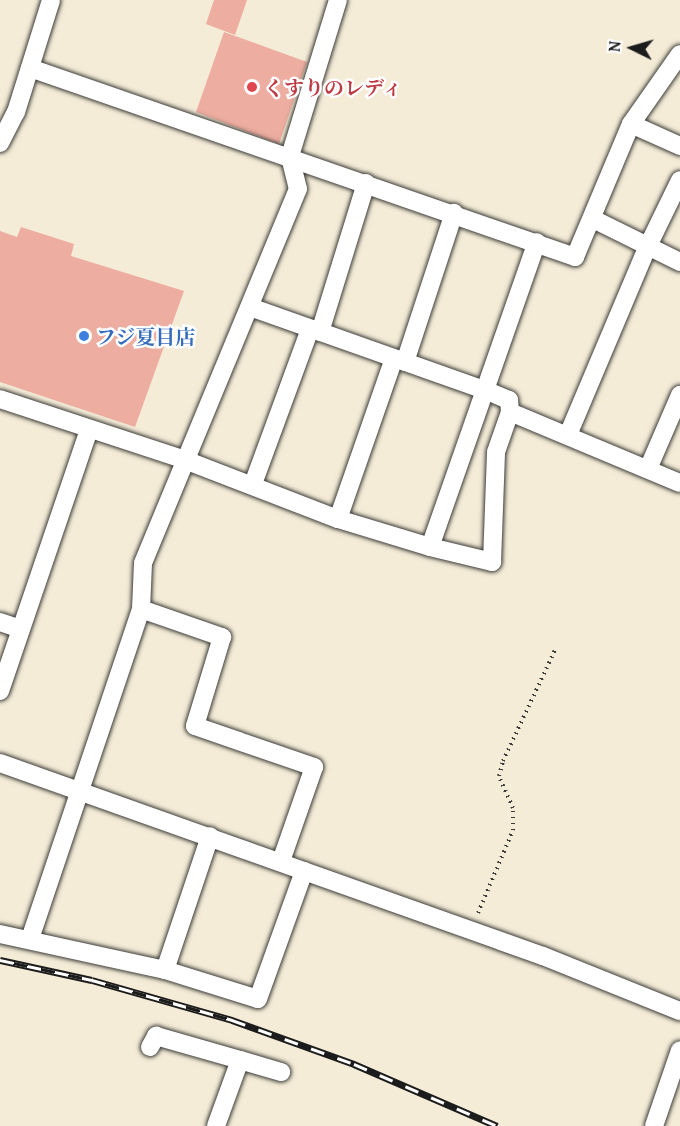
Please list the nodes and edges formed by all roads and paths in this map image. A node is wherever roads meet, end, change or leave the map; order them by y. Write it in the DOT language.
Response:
graph roads {
  1 [pos="51,0"];
  2 [pos="338,0"];
  3 [pos="680,54"];
  4 [pos="30,68"];
  5 [pos="631,124"];
  6 [pos="0,143"];
  7 [pos="680,146"];
  8 [pos="290,156"];
  9 [pos="680,180"];
  10 [pos="366,183"];
  11 [pos="454,213"];
  12 [pos="593,219"];
  13 [pos="537,242"];
  14 [pos="648,246"];
  15 [pos="680,262"];
  16 [pos="250,307"];
  17 [pos="315,330"];
  18 [pos="399,360"];
  19 [pos="485,390"];
  20 [pos="680,395"];
  21 [pos="0,399"];
  22 [pos="510,412"];
  23 [pos="88,429"];
  24 [pos="568,435"];
  25 [pos="185,460"];
  26 [pos="648,469"];
  27 [pos="680,483"];
  28 [pos="253,484"];
  29 [pos="338,519"];
  30 [pos="430,548"];
  31 [pos="141,609"];
  32 [pos="0,622"];
  33 [pos="20,629"];
  34 [pos="556,648"];
  35 [pos="0,691"];
  36 [pos="0,763"];
  37 [pos="81,791"];
  38 [pos="210,836"];
  39 [pos="280,861"];
  40 [pos="304,871"];
  41 [pos="470,930"];
  42 [pos="0,934"];
  43 [pos="30,939"];
  44 [pos="165,970"];
  45 [pos="680,1011"];
  46 [pos="150,1047"];
  47 [pos="680,1050"];
  48 [pos="240,1060"];
  49 [pos="281,1072"];
  50 [pos="216,1126"];
  51 [pos="654,1126"];
  1 -- 4 [label="street"];
  2 -- 8 [label="street"];
  3 -- 5 [label="street"];
  4 -- 6 [label="street"];
  4 -- 8 [label="street"];
  5 -- 7 [label="street"];
  5 -- 12 [label="street"];
  8 -- 10 [label="street"];
  8 -- 16 [label="street"];
  9 -- 14 [label="street"];
  10 -- 11 [label="street"];
  10 -- 17 [label="street"];
  11 -- 13 [label="street"];
  11 -- 18 [label="street"];
  12 -- 13 [label="street"];
  12 -- 14 [label="street"];
  13 -- 19 [label="street"];
  14 -- 15 [label="street"];
  14 -- 24 [label="street"];
  16 -- 17 [label="street"];
  16 -- 25 [label="street"];
  17 -- 18 [label="street"];
  17 -- 28 [label="street"];
  18 -- 19 [label="street"];
  18 -- 29 [label="street"];
  19 -- 22 [label="street"];
  19 -- 30 [label="street"];
  20 -- 26 [label="street"];
  21 -- 23 [label="street"];
  22 -- 24 [label="street"];
  22 -- 30 [label="street"];
  23 -- 25 [label="street"];
  23 -- 33 [label="street"];
  24 -- 26 [label="street"];
  25 -- 28 [label="street"];
  25 -- 31 [label="street"];
  26 -- 27 [label="street"];
  28 -- 29 [label="street"];
  29 -- 30 [label="street"];
  31 -- 37 [label="street"];
  31 -- 39 [label="street"];
  32 -- 33 [label="street"];
  33 -- 35 [label="street"];
  34 -- 41 [label="path"];
  36 -- 37 [label="street"];
  37 -- 38 [label="street"];
  37 -- 43 [label="street"];
  38 -- 39 [label="street"];
  38 -- 44 [label="street"];
  39 -- 40 [label="street"];
  40 -- 41 [label="street"];
  40 -- 44 [label="street"];
  41 -- 45 [label="street"];
  42 -- 43 [label="street"];
  43 -- 44 [label="street"];
  46 -- 48 [label="street"];
  47 -- 51 [label="street"];
  48 -- 49 [label="street"];
  48 -- 50 [label="street"];
}
